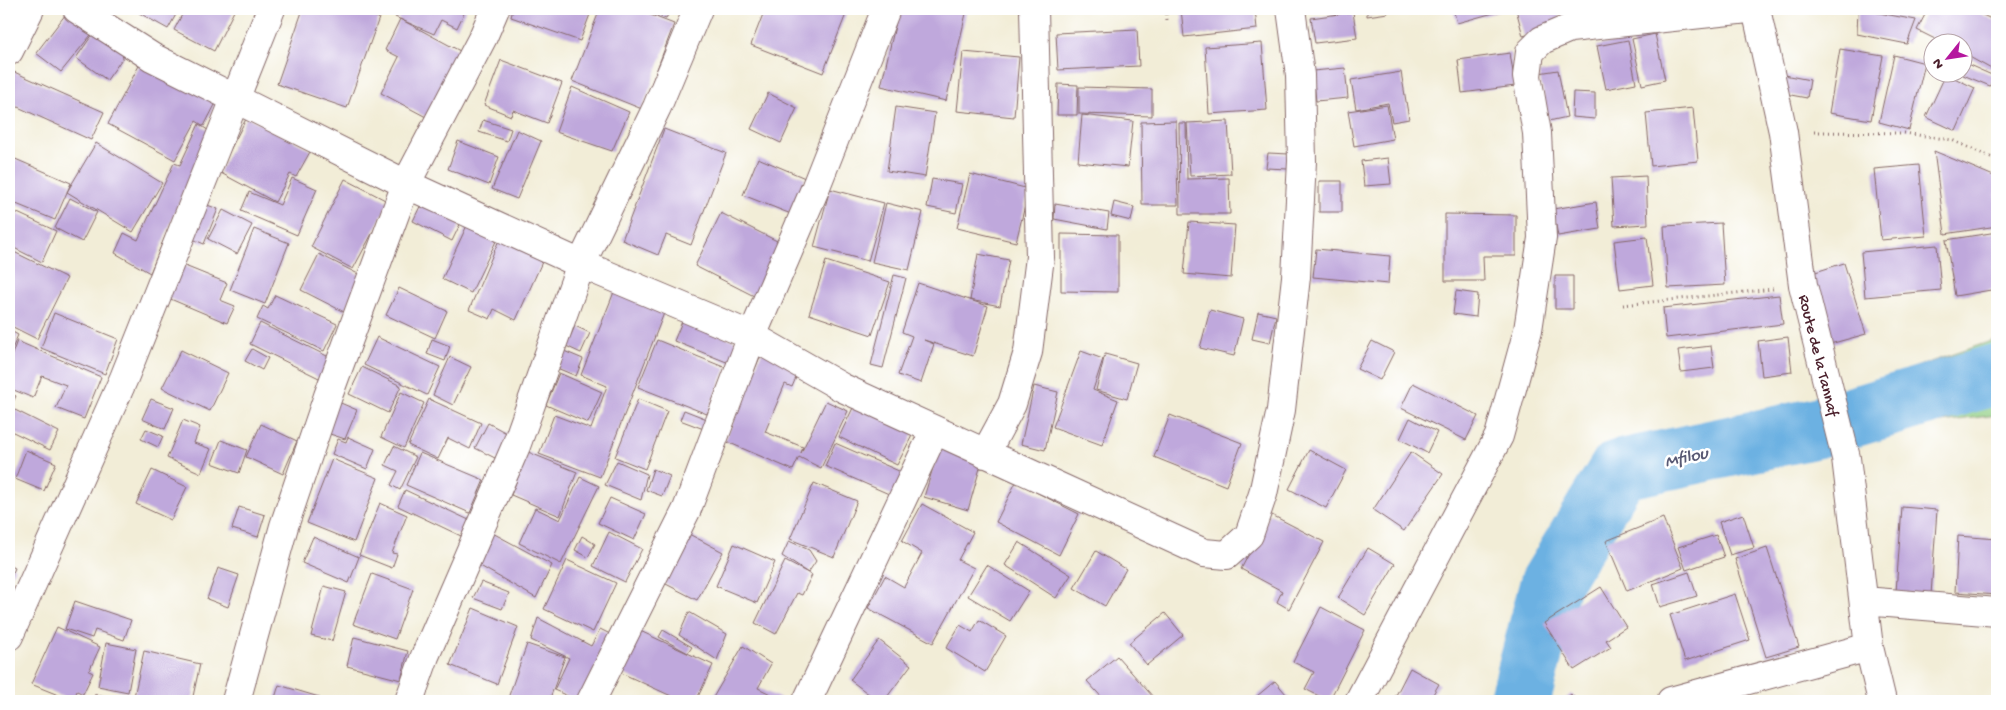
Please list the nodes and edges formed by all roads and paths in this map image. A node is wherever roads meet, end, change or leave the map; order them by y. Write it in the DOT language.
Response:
graph roads {
  1 [pos="30,9"];
  2 [pos="77,9"];
  3 [pos="271,9"];
  4 [pos="495,9"];
  5 [pos="698,9"];
  6 [pos="886,9"];
  7 [pos="1034,9"];
  8 [pos="1166,9"];
  9 [pos="1292,9"];
  10 [pos="1748,9"];
  11 [pos="1756,9"];
  12 [pos="1167,20"];
  13 [pos="9,51"];
  14 [pos="237,99"];
  15 [pos="1783,132"];
  16 [pos="1997,160"];
  17 [pos="406,184"];
  18 [pos="581,264"];
  19 [pos="1803,285"];
  20 [pos="1623,305"];
  21 [pos="752,336"];
  22 [pos="935,430"];
  23 [pos="985,454"];
  24 [pos="1864,601"];
  25 [pos="1997,612"];
  26 [pos="9,636"];
  27 [pos="1869,647"];
  28 [pos="236,701"];
  29 [pos="409,701"];
  30 [pos="591,701"];
  31 [pos="807,701"];
  32 [pos="1359,701"];
  33 [pos="1671,701"];
  34 [pos="1882,701"];
  1 -- 13 [label="street"];
  2 -- 14 [label="street"];
  3 -- 14 [label="street"];
  4 -- 17 [label="street"];
  5 -- 18 [label="street"];
  6 -- 21 [label="street"];
  7 -- 23 [label="street"];
  8 -- 12 [label="path"];
  9 -- 23 [label="street"];
  10 -- 32 [label="street"];
  11 -- 15 [label="street, Route de la Tannaf"];
  14 -- 17 [label="street"];
  14 -- 26 [label="street"];
  15 -- 16 [label="path"];
  15 -- 19 [label="street, Route de la Tannaf"];
  17 -- 18 [label="street"];
  17 -- 28 [label="street"];
  18 -- 21 [label="street"];
  18 -- 29 [label="street"];
  19 -- 20 [label="path"];
  19 -- 24 [label="street, Route de la Tannaf"];
  21 -- 22 [label="street"];
  21 -- 30 [label="street"];
  22 -- 23 [label="street"];
  22 -- 31 [label="street"];
  24 -- 25 [label="street"];
  24 -- 27 [label="street, Route de la Tannaf"];
  27 -- 33 [label="street"];
  27 -- 34 [label="street, Route de la Tannaf"];
}
